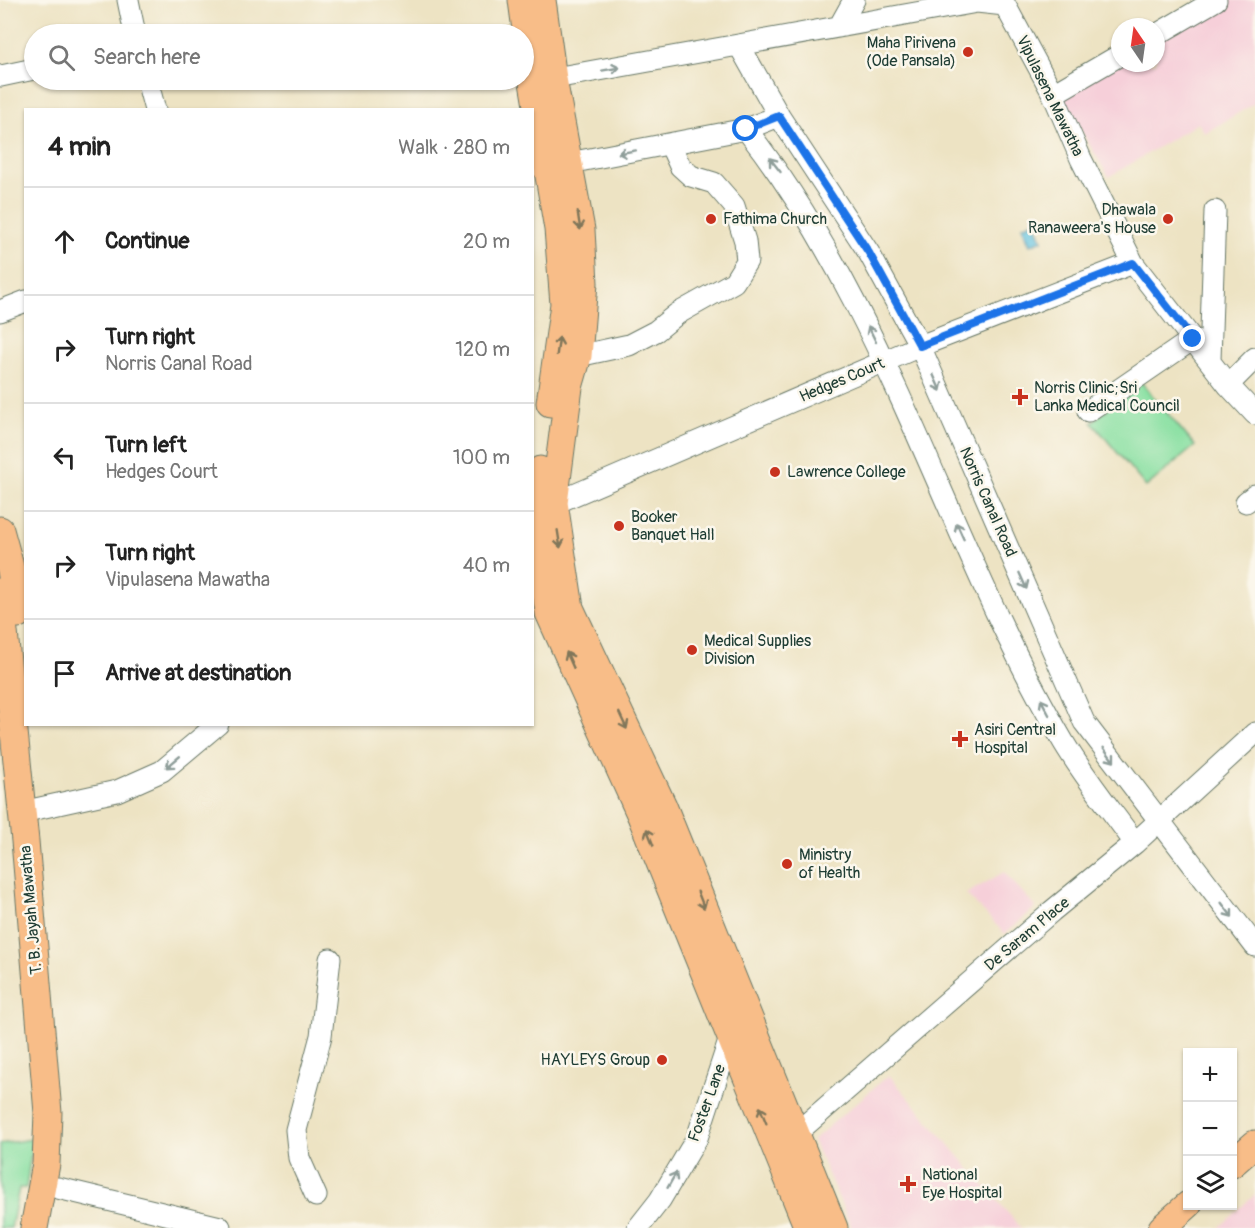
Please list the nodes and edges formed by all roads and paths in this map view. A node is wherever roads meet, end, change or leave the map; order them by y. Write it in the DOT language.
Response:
graph roads {
  1 [pos="128,0"];
  2 [pos="522,0"];
  3 [pos="542,0"];
  4 [pos="854,0"];
  5 [pos="1216,0"];
  6 [pos="133,24"];
  7 [pos="528,24"];
  8 [pos="839,27"];
  9 [pos="1165,30"];
  10 [pos="739,45"];
  11 [pos="534,46"];
  12 [pos="1111,60"];
  13 [pos="24,71"];
  14 [pos="0,76"];
  15 [pos="543,81"];
  16 [pos="153,90"];
  17 [pos="1053,94"];
  18 [pos="155,108"];
  19 [pos="523,108"];
  20 [pos="779,116"];
  21 [pos="746,129"];
  22 [pos="670,144"];
  23 [pos="548,156"];
  24 [pos="534,200"];
  25 [pos="1215,211"];
  26 [pos="558,229"];
  27 [pos="1133,263"];
  28 [pos="24,302"];
  29 [pos="0,311"];
  30 [pos="1193,339"];
  31 [pos="920,346"];
  32 [pos="578,356"];
  33 [pos="1255,358"];
  34 [pos="1210,360"];
  35 [pos="885,362"];
  36 [pos="1228,385"];
  37 [pos="1088,411"];
  38 [pos="1255,414"];
  39 [pos="540,510"];
  40 [pos="0,530"];
  41 [pos="14,601"];
  42 [pos="24,678"];
  43 [pos="28,726"];
  44 [pos="216,726"];
  45 [pos="1255,733"];
  46 [pos="30,810"];
  47 [pos="1159,820"];
  48 [pos="1135,843"];
  49 [pos="1255,946"];
  50 [pos="330,959"];
  51 [pos="731,1035"];
  52 [pos="787,1141"];
  53 [pos="1255,1144"];
  54 [pos="1237,1160"];
  55 [pos="58,1188"];
  56 [pos="316,1196"];
  57 [pos="1183,1209"];
  58 [pos="220,1227"];
  59 [pos="34,1228"];
  60 [pos="50,1228"];
  61 [pos="638,1228"];
  62 [pos="808,1228"];
  63 [pos="834,1228"];
  64 [pos="1162,1228"];
  1 -- 6 [label="street"];
  2 -- 7 [label="main road"];
  3 -- 15 [label="main road"];
  4 -- 8 [label="street"];
  5 -- 9 [label="street"];
  8 -- 10 [label="street, Vipulasena Mawatha"];
  8 -- 17 [label="street, Vipulasena Mawatha"];
  15 -- 10 [label="street, Vipulasena Mawatha, one-way"];
  10 -- 20 [label="street, Norris Canal Road"];
  11 -- 15 [label="main road"];
  12 -- 17 [label="street"];
  13 -- 14 [label="street"];
  15 -- 19 [label="main road"];
  15 -- 23 [label="main road"];
  16 -- 18 [label="street"];
  17 -- 27 [label="street, Vipulasena Mawatha"];
  20 -- 21 [label="street"];
  20 -- 31 [label="street, Norris Canal Road"];
  21 -- 22 [label="street"];
  35 -- 21 [label="street, one-way"];
  22 -- 23 [label="street, one-way"];
  22 -- 32 [label="street"];
  23 -- 26 [label="main road"];
  23 -- 32 [label="main road, one-way"];
  24 -- 26 [label="main road"];
  25 -- 34 [label="street"];
  39 -- 26 [label="main road, one-way"];
  27 -- 30 [label="street, Vipulasena Mawatha"];
  27 -- 31 [label="street, Hedges Court"];
  28 -- 29 [label="street"];
  30 -- 34 [label="street, Vipulasena Mawatha"];
  30 -- 37 [label="street"];
  31 -- 35 [label="street, Hedges Court"];
  31 -- 47 [label="street, Norris Canal Road, one-way"];
  32 -- 39 [label="main road"];
  33 -- 36 [label="street"];
  34 -- 36 [label="street, Vipulasena Mawatha"];
  35 -- 39 [label="street, Hedges Court"];
  48 -- 35 [label="street, one-way"];
  36 -- 38 [label="street, Vipulasena Mawatha"];
  51 -- 39 [label="main road, one-way"];
  39 -- 52 [label="main road, one-way"];
  40 -- 41 [label="main road, T. B. Jayah Mawatha"];
  41 -- 42 [label="main road, T. B. Jayah Mawatha"];
  41 -- 46 [label="main road, T. B. Jayah Mawatha"];
  43 -- 46 [label="main road, T. B. Jayah Mawatha"];
  44 -- 46 [label="street, one-way"];
  45 -- 47 [label="street, De Saram Place"];
  46 -- 55 [label="main road, T. B. Jayah Mawatha"];
  46 -- 59 [label="main road, T. B. Jayah Mawatha"];
  47 -- 48 [label="street, De Saram Place"];
  47 -- 49 [label="street, Norris Canal Road, one-way"];
  48 -- 52 [label="street, De Saram Place"];
  50 -- 56 [label="street"];
  52 -- 51 [label="main road, one-way"];
  61 -- 51 [label="street, Foster Lane, one-way"];
  52 -- 62 [label="main road"];
  52 -- 63 [label="main road"];
  53 -- 54 [label="main road"];
  55 -- 58 [label="street"];
  55 -- 60 [label="main road, T. B. Jayah Mawatha"];
  57 -- 64 [label="main road"];
}
